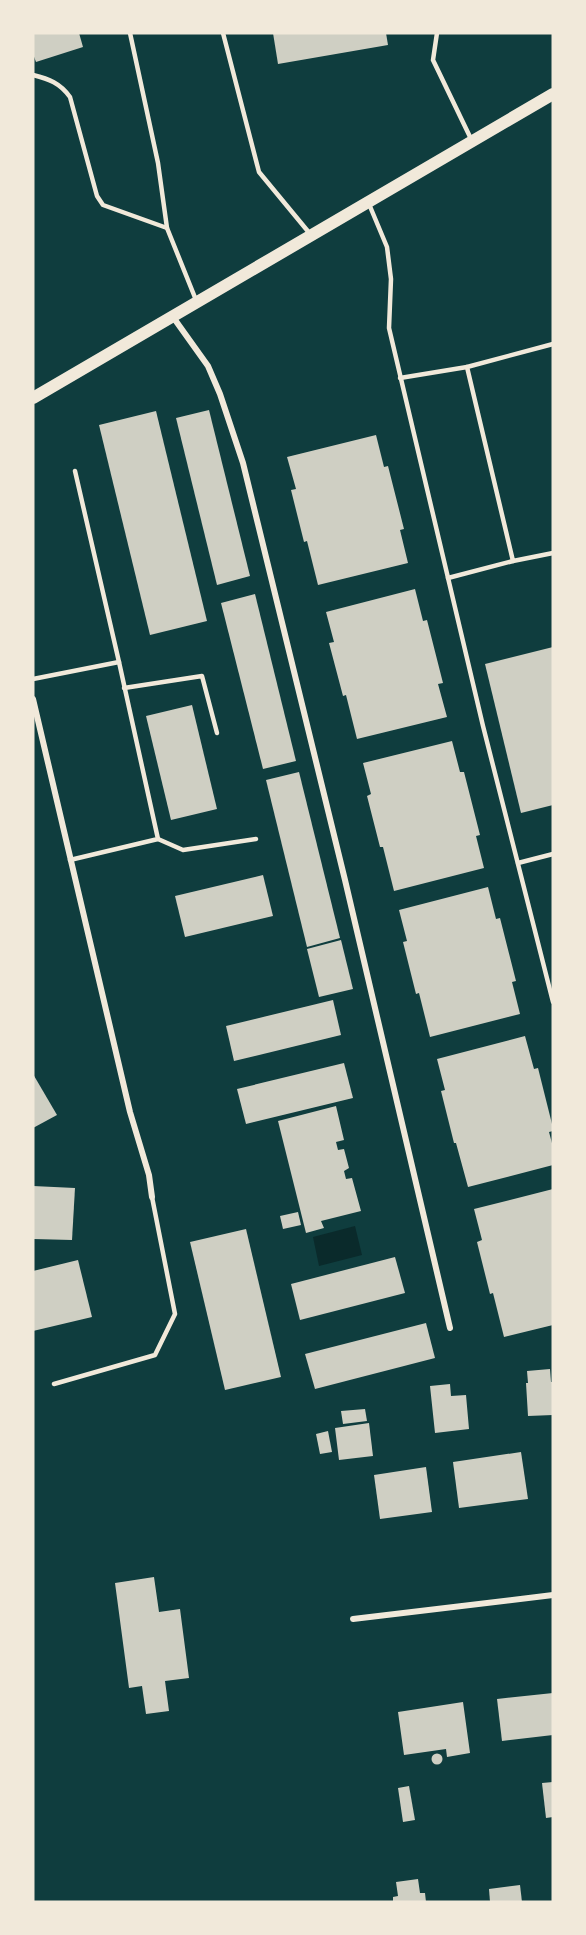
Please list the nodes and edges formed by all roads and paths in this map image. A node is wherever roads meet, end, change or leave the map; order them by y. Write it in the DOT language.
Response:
graph roads {
  1 [pos="130,33"];
  2 [pos="223,33"];
  3 [pos="437,33"];
  4 [pos="33,75"];
  5 [pos="553,94"];
  6 [pos="472,141"];
  7 [pos="368,202"];
  8 [pos="167,228"];
  9 [pos="311,235"];
  10 [pos="197,302"];
  11 [pos="172,316"];
  12 [pos="553,344"];
  13 [pos="467,367"];
  14 [pos="400,378"];
  15 [pos="33,398"];
  16 [pos="75,471"];
  17 [pos="553,553"];
  18 [pos="513,561"];
  19 [pos="448,578"];
  20 [pos="119,662"];
  21 [pos="33,679"];
  22 [pos="124,688"];
  23 [pos="33,699"];
  24 [pos="217,733"];
  25 [pos="256,838"];
  26 [pos="158,839"];
  27 [pos="553,854"];
  28 [pos="70,860"];
  29 [pos="518,863"];
  30 [pos="553,1002"];
  31 [pos="152,1197"];
  32 [pos="450,1328"];
  33 [pos="54,1384"];
  34 [pos="553,1595"];
  35 [pos="353,1619"];
  1 -- 8 [label="lane"];
  2 -- 9 [label="lane"];
  3 -- 6 [label="lane"];
  4 -- 8 [label="lane"];
  5 -- 6 [label="main road"];
  6 -- 7 [label="main road"];
  7 -- 9 [label="main road"];
  7 -- 14 [label="lane"];
  8 -- 10 [label="lane"];
  9 -- 10 [label="main road"];
  10 -- 11 [label="main road"];
  11 -- 15 [label="main road"];
  11 -- 32 [label="street"];
  12 -- 13 [label="lane"];
  13 -- 14 [label="lane"];
  13 -- 18 [label="lane"];
  14 -- 19 [label="lane"];
  16 -- 20 [label="lane"];
  17 -- 18 [label="lane"];
  18 -- 19 [label="lane"];
  19 -- 29 [label="lane"];
  20 -- 21 [label="lane"];
  20 -- 22 [label="lane"];
  22 -- 24 [label="lane"];
  22 -- 26 [label="lane"];
  23 -- 28 [label="street"];
  25 -- 26 [label="lane"];
  26 -- 28 [label="lane"];
  27 -- 29 [label="lane"];
  28 -- 31 [label="street"];
  29 -- 30 [label="lane"];
  31 -- 33 [label="lane"];
  34 -- 35 [label="street"];
}
